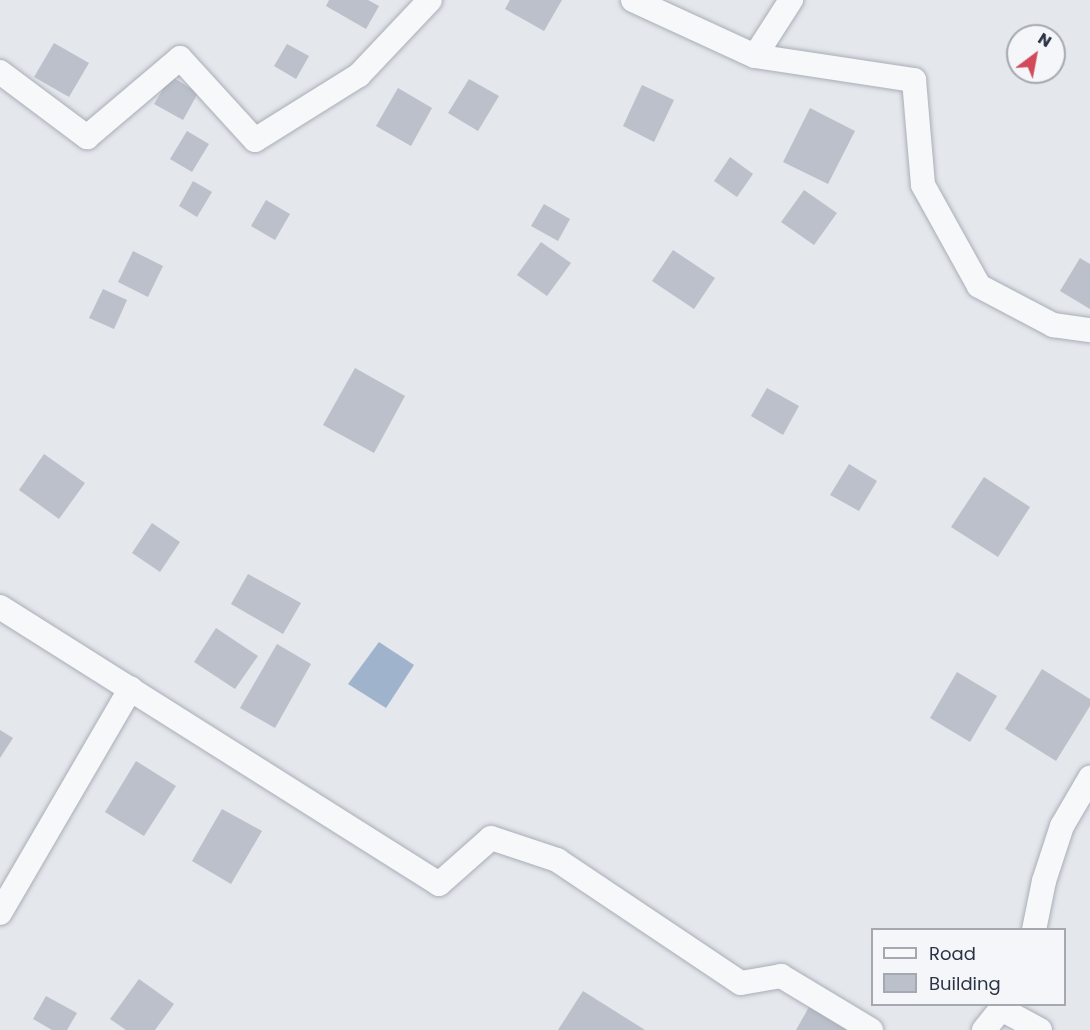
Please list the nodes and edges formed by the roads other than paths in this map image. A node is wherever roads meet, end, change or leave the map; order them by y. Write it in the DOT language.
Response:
graph roads {
  1 [pos="430,0"];
  2 [pos="633,0"];
  3 [pos="791,0"];
  4 [pos="755,56"];
  5 [pos="0,72"];
  6 [pos="1090,330"];
  7 [pos="0,607"];
  8 [pos="131,688"];
  9 [pos="1090,778"];
  10 [pos="0,913"];
  11 [pos="1034,928"];
  12 [pos="1004,1007"];
  13 [pos="871,1030"];
  14 [pos="984,1030"];
  15 [pos="1040,1030"];
  1 -- 5 [label="street"];
  2 -- 4 [label="street"];
  3 -- 4 [label="street"];
  4 -- 6 [label="street"];
  7 -- 8 [label="street"];
  8 -- 10 [label="street"];
  8 -- 13 [label="street"];
  9 -- 11 [label="street"];
  12 -- 14 [label="street"];
  12 -- 15 [label="street"];
}
